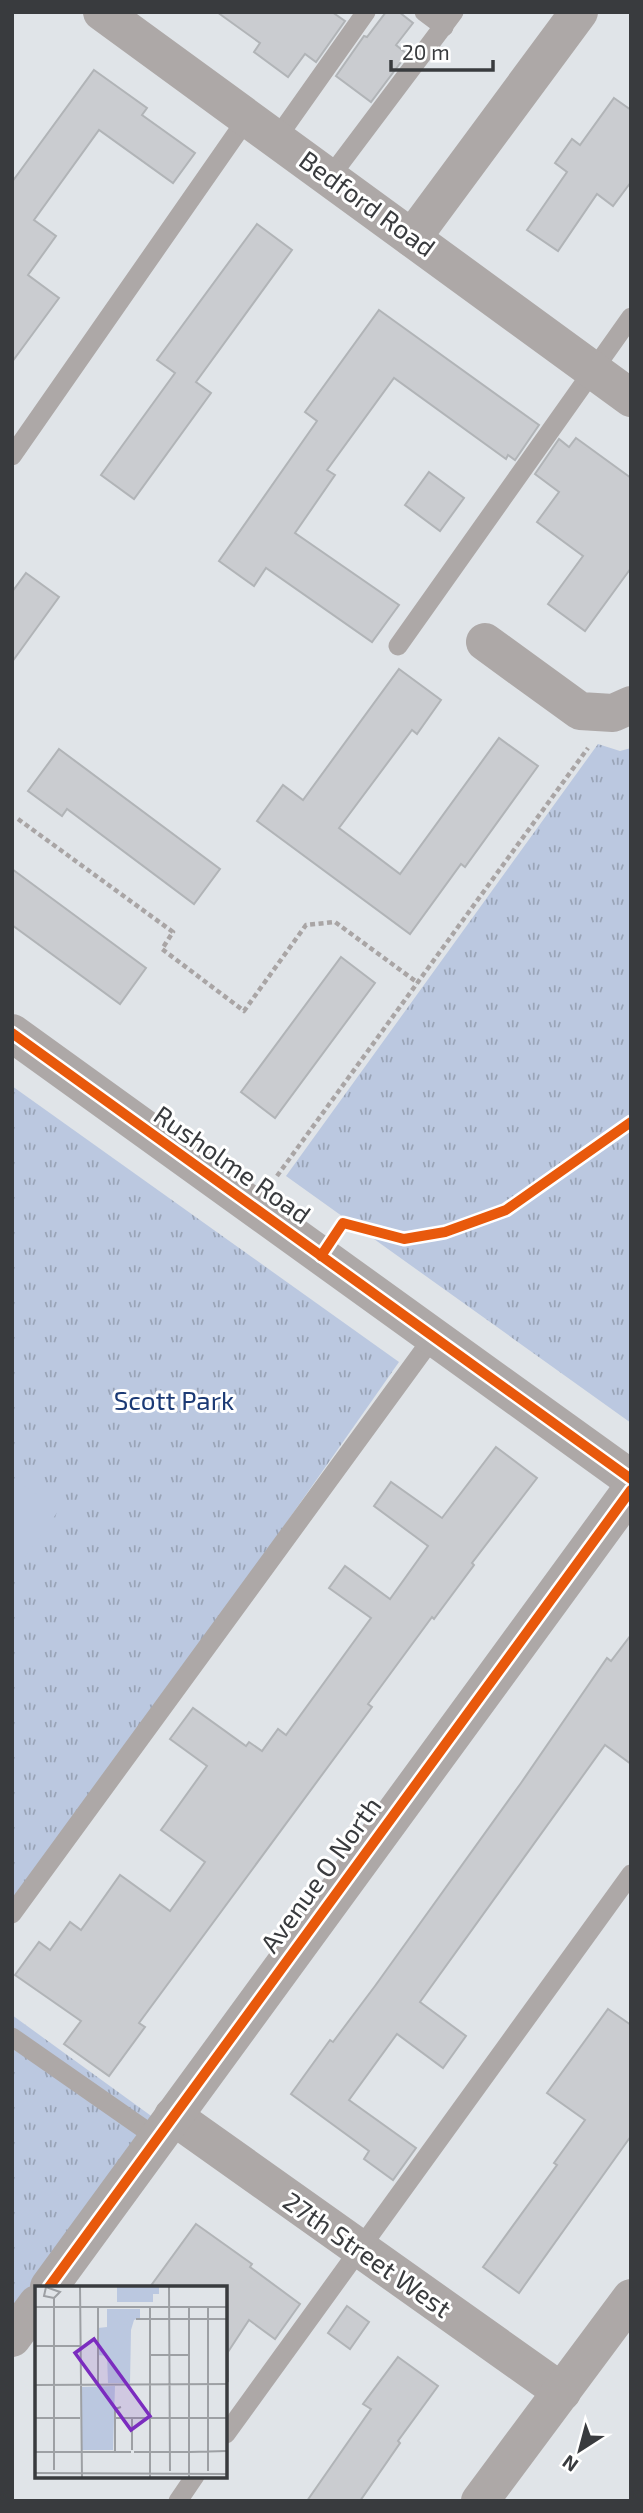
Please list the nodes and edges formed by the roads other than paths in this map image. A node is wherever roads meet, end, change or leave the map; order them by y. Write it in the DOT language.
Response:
graph roads {
  1 [pos="102,12"];
  2 [pos="366,12"];
  3 [pos="424,12"];
  4 [pos="579,12"];
  5 [pos="449,19"];
  6 [pos="263,127"];
  7 [pos="330,177"];
  8 [pos="412,238"];
  9 [pos="631,317"];
  10 [pos="592,369"];
  11 [pos="631,398"];
  12 [pos="12,456"];
  13 [pos="485,642"];
  14 [pos="398,646"];
  15 [pos="622,709"];
  16 [pos="12,1033"];
  17 [pos="434,1336"];
  18 [pos="631,1479"];
  19 [pos="631,1490"];
  20 [pos="631,1874"];
  21 [pos="12,1914"];
  22 [pos="12,2037"];
  23 [pos="165,2127"];
  24 [pos="358,2249"];
  25 [pos="50,2286"];
  26 [pos="631,2298"];
  27 [pos="35,2307"];
  28 [pos="12,2338"];
  29 [pos="562,2392"];
  30 [pos="228,2431"];
  31 [pos="194,2478"];
  32 [pos="178,2501"];
  33 [pos="480,2501"];
  1 -- 6 [label="street, Bedford Road"];
  2 -- 6 [label="lane"];
  3 -- 5 [label="lane"];
  4 -- 8 [label="street"];
  5 -- 7 [label="lane"];
  6 -- 7 [label="street, Bedford Road"];
  6 -- 12 [label="lane"];
  7 -- 8 [label="street, Bedford Road"];
  8 -- 10 [label="street, Bedford Road"];
  9 -- 10 [label="lane"];
  10 -- 11 [label="street, Bedford Road"];
  10 -- 14 [label="lane"];
  13 -- 15 [label="street"];
  16 -- 17 [label="street, Rusholme Road"];
  17 -- 18 [label="street, Rusholme Road"];
  17 -- 21 [label="lane"];
  19 -- 23 [label="street, Avenue O North"];
  20 -- 24 [label="lane"];
  22 -- 23 [label="lane"];
  23 -- 24 [label="street, 27th Street West"];
  23 -- 25 [label="street, Avenue O North"];
  24 -- 29 [label="street, 27th Street West"];
  24 -- 30 [label="lane"];
  26 -- 29 [label="street"];
  27 -- 28 [label="street"];
  29 -- 33 [label="street"];
  31 -- 32 [label="lane"];
}
